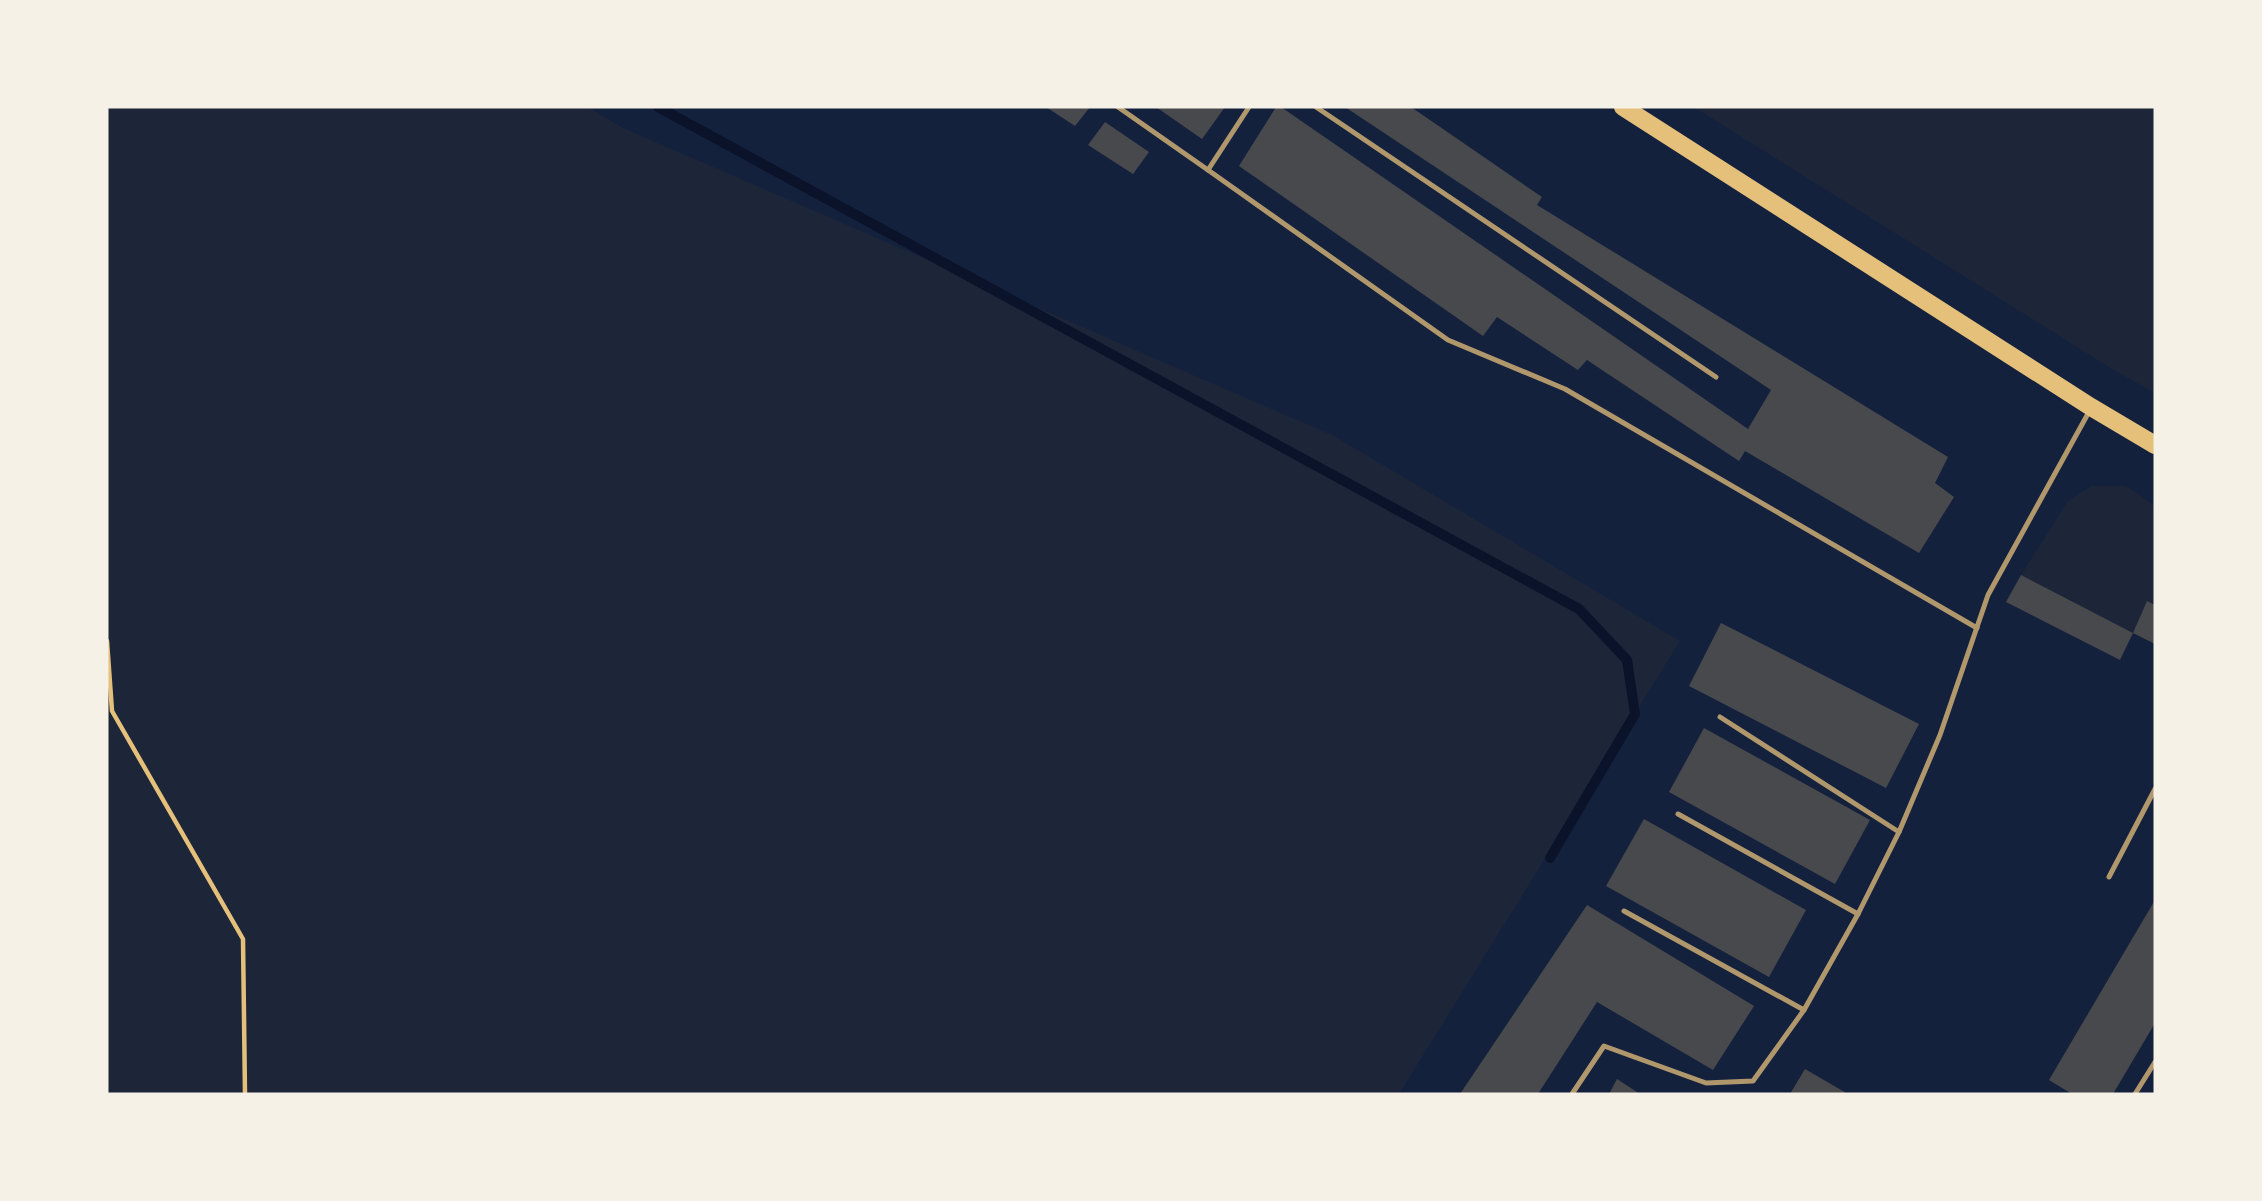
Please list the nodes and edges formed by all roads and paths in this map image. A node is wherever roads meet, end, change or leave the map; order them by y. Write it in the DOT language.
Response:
graph roads {
  1 [pos="1118,107"];
  2 [pos="1249,107"];
  3 [pos="1317,107"];
  4 [pos="1623,107"];
  5 [pos="1208,170"];
  6 [pos="1716,377"];
  7 [pos="2091,407"];
  8 [pos="2155,445"];
  9 [pos="1977,628"];
  10 [pos="107,642"];
  11 [pos="1720,717"];
  12 [pos="2155,789"];
  13 [pos="1678,814"];
  14 [pos="1899,832"];
  15 [pos="2109,877"];
  16 [pos="1624,911"];
  17 [pos="1858,914"];
  18 [pos="1804,1010"];
  19 [pos="2155,1062"];
  20 [pos="244,1094"];
  21 [pos="1572,1094"];
  22 [pos="2135,1094"];
  1 -- 5 [label="lane"];
  2 -- 5 [label="lane"];
  3 -- 6 [label="lane"];
  4 -- 7 [label="main road"];
  5 -- 9 [label="lane"];
  7 -- 8 [label="main road"];
  7 -- 9 [label="lane"];
  9 -- 14 [label="lane"];
  10 -- 20 [label="path"];
  11 -- 14 [label="lane"];
  12 -- 15 [label="lane"];
  13 -- 17 [label="lane"];
  14 -- 17 [label="lane"];
  16 -- 18 [label="lane"];
  17 -- 18 [label="lane"];
  18 -- 21 [label="lane"];
  19 -- 22 [label="lane"];
}
